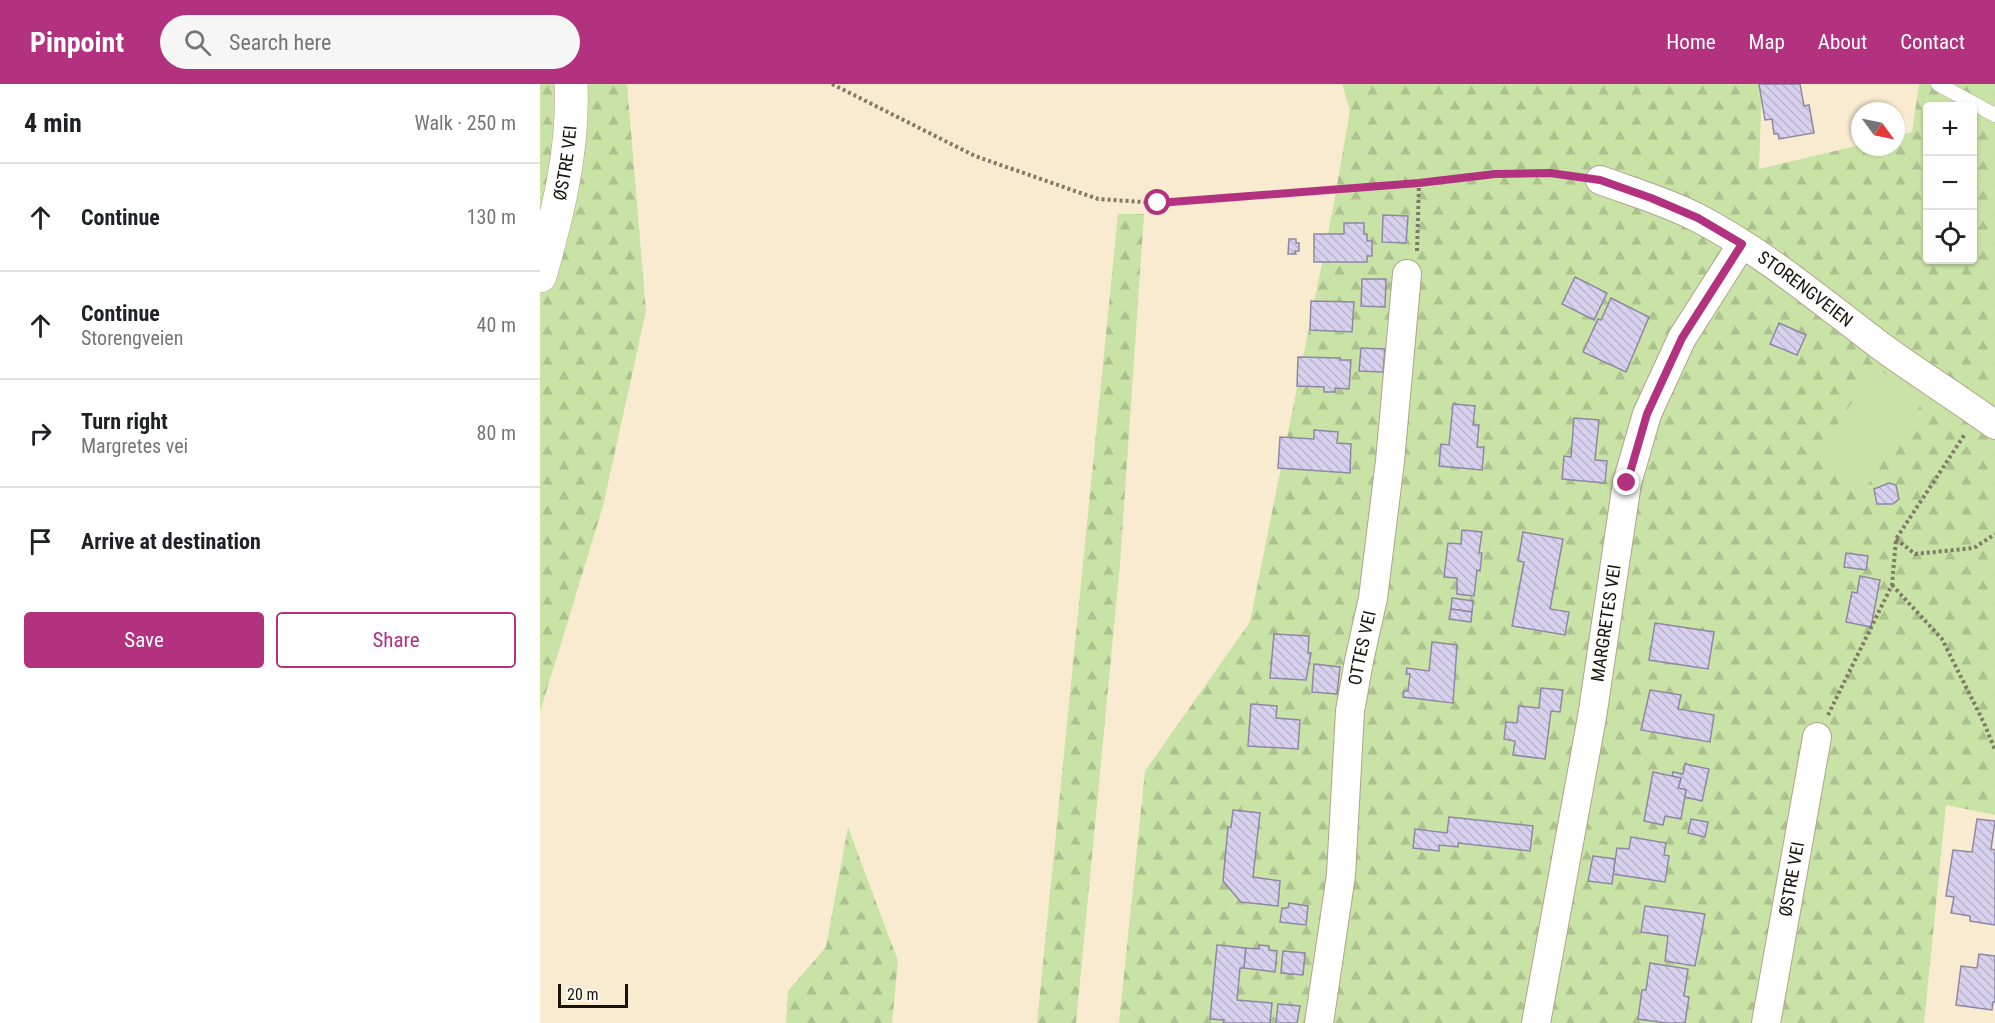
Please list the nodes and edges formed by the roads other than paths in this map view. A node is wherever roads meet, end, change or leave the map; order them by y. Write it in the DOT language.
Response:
graph roads {
  1 [pos="571,84"];
  2 [pos="1938,84"];
  3 [pos="1995,116"];
  4 [pos="1600,180"];
  5 [pos="1742,244"];
  6 [pos="1407,274"];
  7 [pos="540,276"];
  8 [pos="1987,419"];
  9 [pos="1817,737"];
  10 [pos="1319,1023"];
  11 [pos="1536,1023"];
  12 [pos="1766,1023"];
  1 -- 7 [label="street, ØSTRE VEI"];
  2 -- 3 [label="lane"];
  4 -- 5 [label="street, STORENGVEIEN"];
  5 -- 8 [label="street, STORENGVEIEN"];
  5 -- 11 [label="street, MARGRETES VEI"];
  6 -- 10 [label="street, OTTES VEI"];
  9 -- 12 [label="street, ØSTRE VEI"];
}
